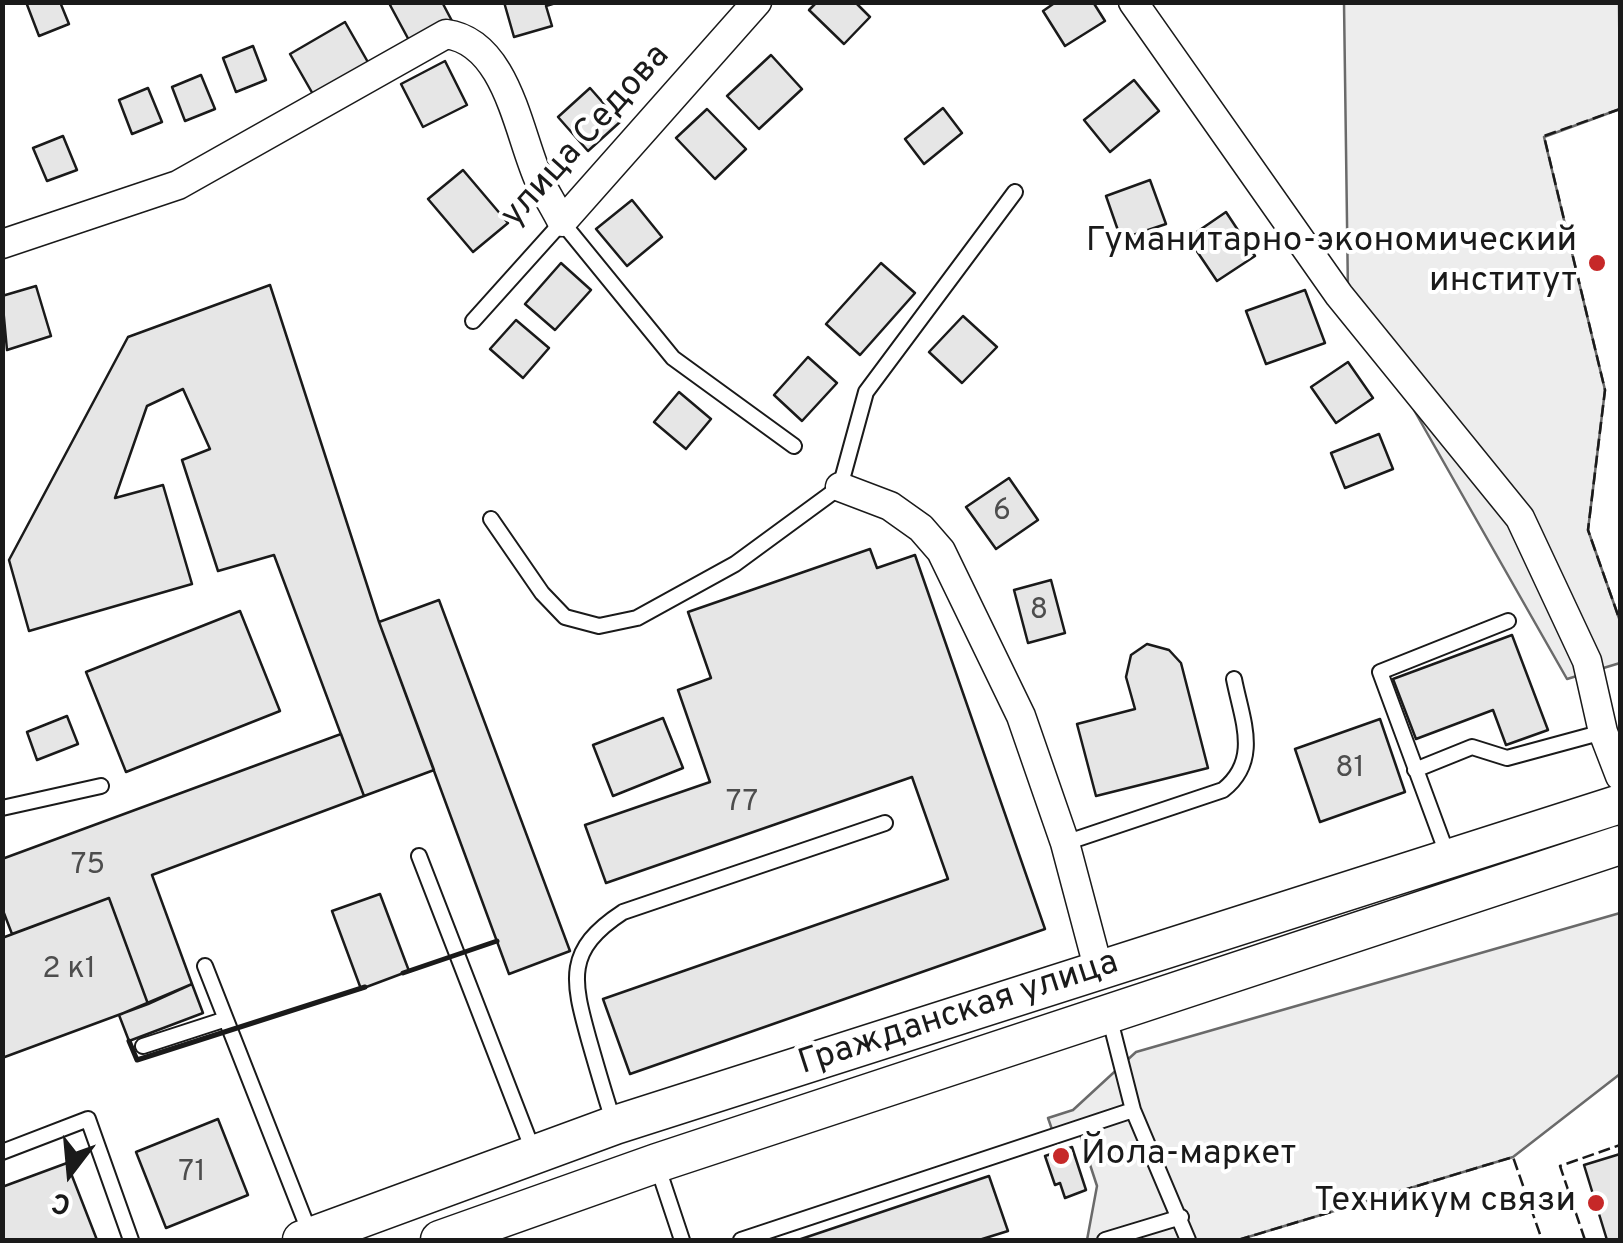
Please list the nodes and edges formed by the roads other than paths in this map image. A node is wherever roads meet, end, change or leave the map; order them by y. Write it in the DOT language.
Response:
graph roads {
  1 [pos="757,2"];
  2 [pos="1133,2"];
  3 [pos="1016,192"];
  4 [pos="562,222"];
  5 [pos="2,244"];
  6 [pos="473,322"];
  7 [pos="794,446"];
  8 [pos="840,487"];
  9 [pos="490,519"];
  10 [pos="1508,622"];
  11 [pos="1234,679"];
  12 [pos="1603,732"];
  13 [pos="1414,770"];
  14 [pos="1620,776"];
  15 [pos="100,786"];
  16 [pos="1620,804"];
  17 [pos="2,808"];
  18 [pos="885,823"];
  19 [pos="1065,843"];
  20 [pos="1620,845"];
  21 [pos="420,856"];
  22 [pos="1450,859"];
  23 [pos="205,966"];
  24 [pos="1099,971"];
  25 [pos="1108,1014"];
  26 [pos="222,1020"];
  27 [pos="143,1046"];
  28 [pos="1133,1110"];
  29 [pos="614,1125"];
  30 [pos="2,1152"];
  31 [pos="534,1153"];
  32 [pos="656,1163"];
  33 [pos="1180,1216"];
  34 [pos="502,1229"];
  35 [pos="306,1239"];
  36 [pos="131,1240"];
  37 [pos="440,1240"];
  38 [pos="682,1240"];
  39 [pos="741,1240"];
  40 [pos="1105,1240"];
  41 [pos="1188,1240"];
  1 -- 4 [label="street, улица Седова"];
  2 -- 12 [label="street"];
  3 -- 8 [label="lane"];
  4 -- 5 [label="street"];
  4 -- 6 [label="lane, улица Седова"];
  4 -- 7 [label="lane"];
  8 -- 9 [label="lane"];
  8 -- 19 [label="street"];
  10 -- 13 [label="lane"];
  11 -- 19 [label="lane"];
  12 -- 13 [label="lane"];
  12 -- 14 [label="street"];
  13 -- 22 [label="lane"];
  15 -- 17 [label="lane"];
  16 -- 22 [label="main road, Гражданская улица"];
  18 -- 29 [label="lane"];
  19 -- 24 [label="street"];
  20 -- 25 [label="main road, Гражданская улица"];
  21 -- 31 [label="lane"];
  22 -- 24 [label="main road, Гражданская улица"];
  23 -- 26 [label="lane"];
  24 -- 25 [label="main road"];
  24 -- 29 [label="main road, Гражданская улица"];
  25 -- 28 [label="lane"];
  25 -- 32 [label="main road, Гражданская улица"];
  26 -- 27 [label="lane"];
  26 -- 35 [label="lane"];
  28 -- 33 [label="lane"];
  28 -- 39 [label="lane"];
  29 -- 31 [label="main road, Гражданская улица"];
  30 -- 36 [label="lane"];
  31 -- 35 [label="main road, Гражданская улица"];
  32 -- 34 [label="main road, Гражданская улица"];
  32 -- 38 [label="lane"];
  33 -- 40 [label="lane"];
  33 -- 41 [label="lane"];
  34 -- 37 [label="main road, Гражданская улица"];
}
